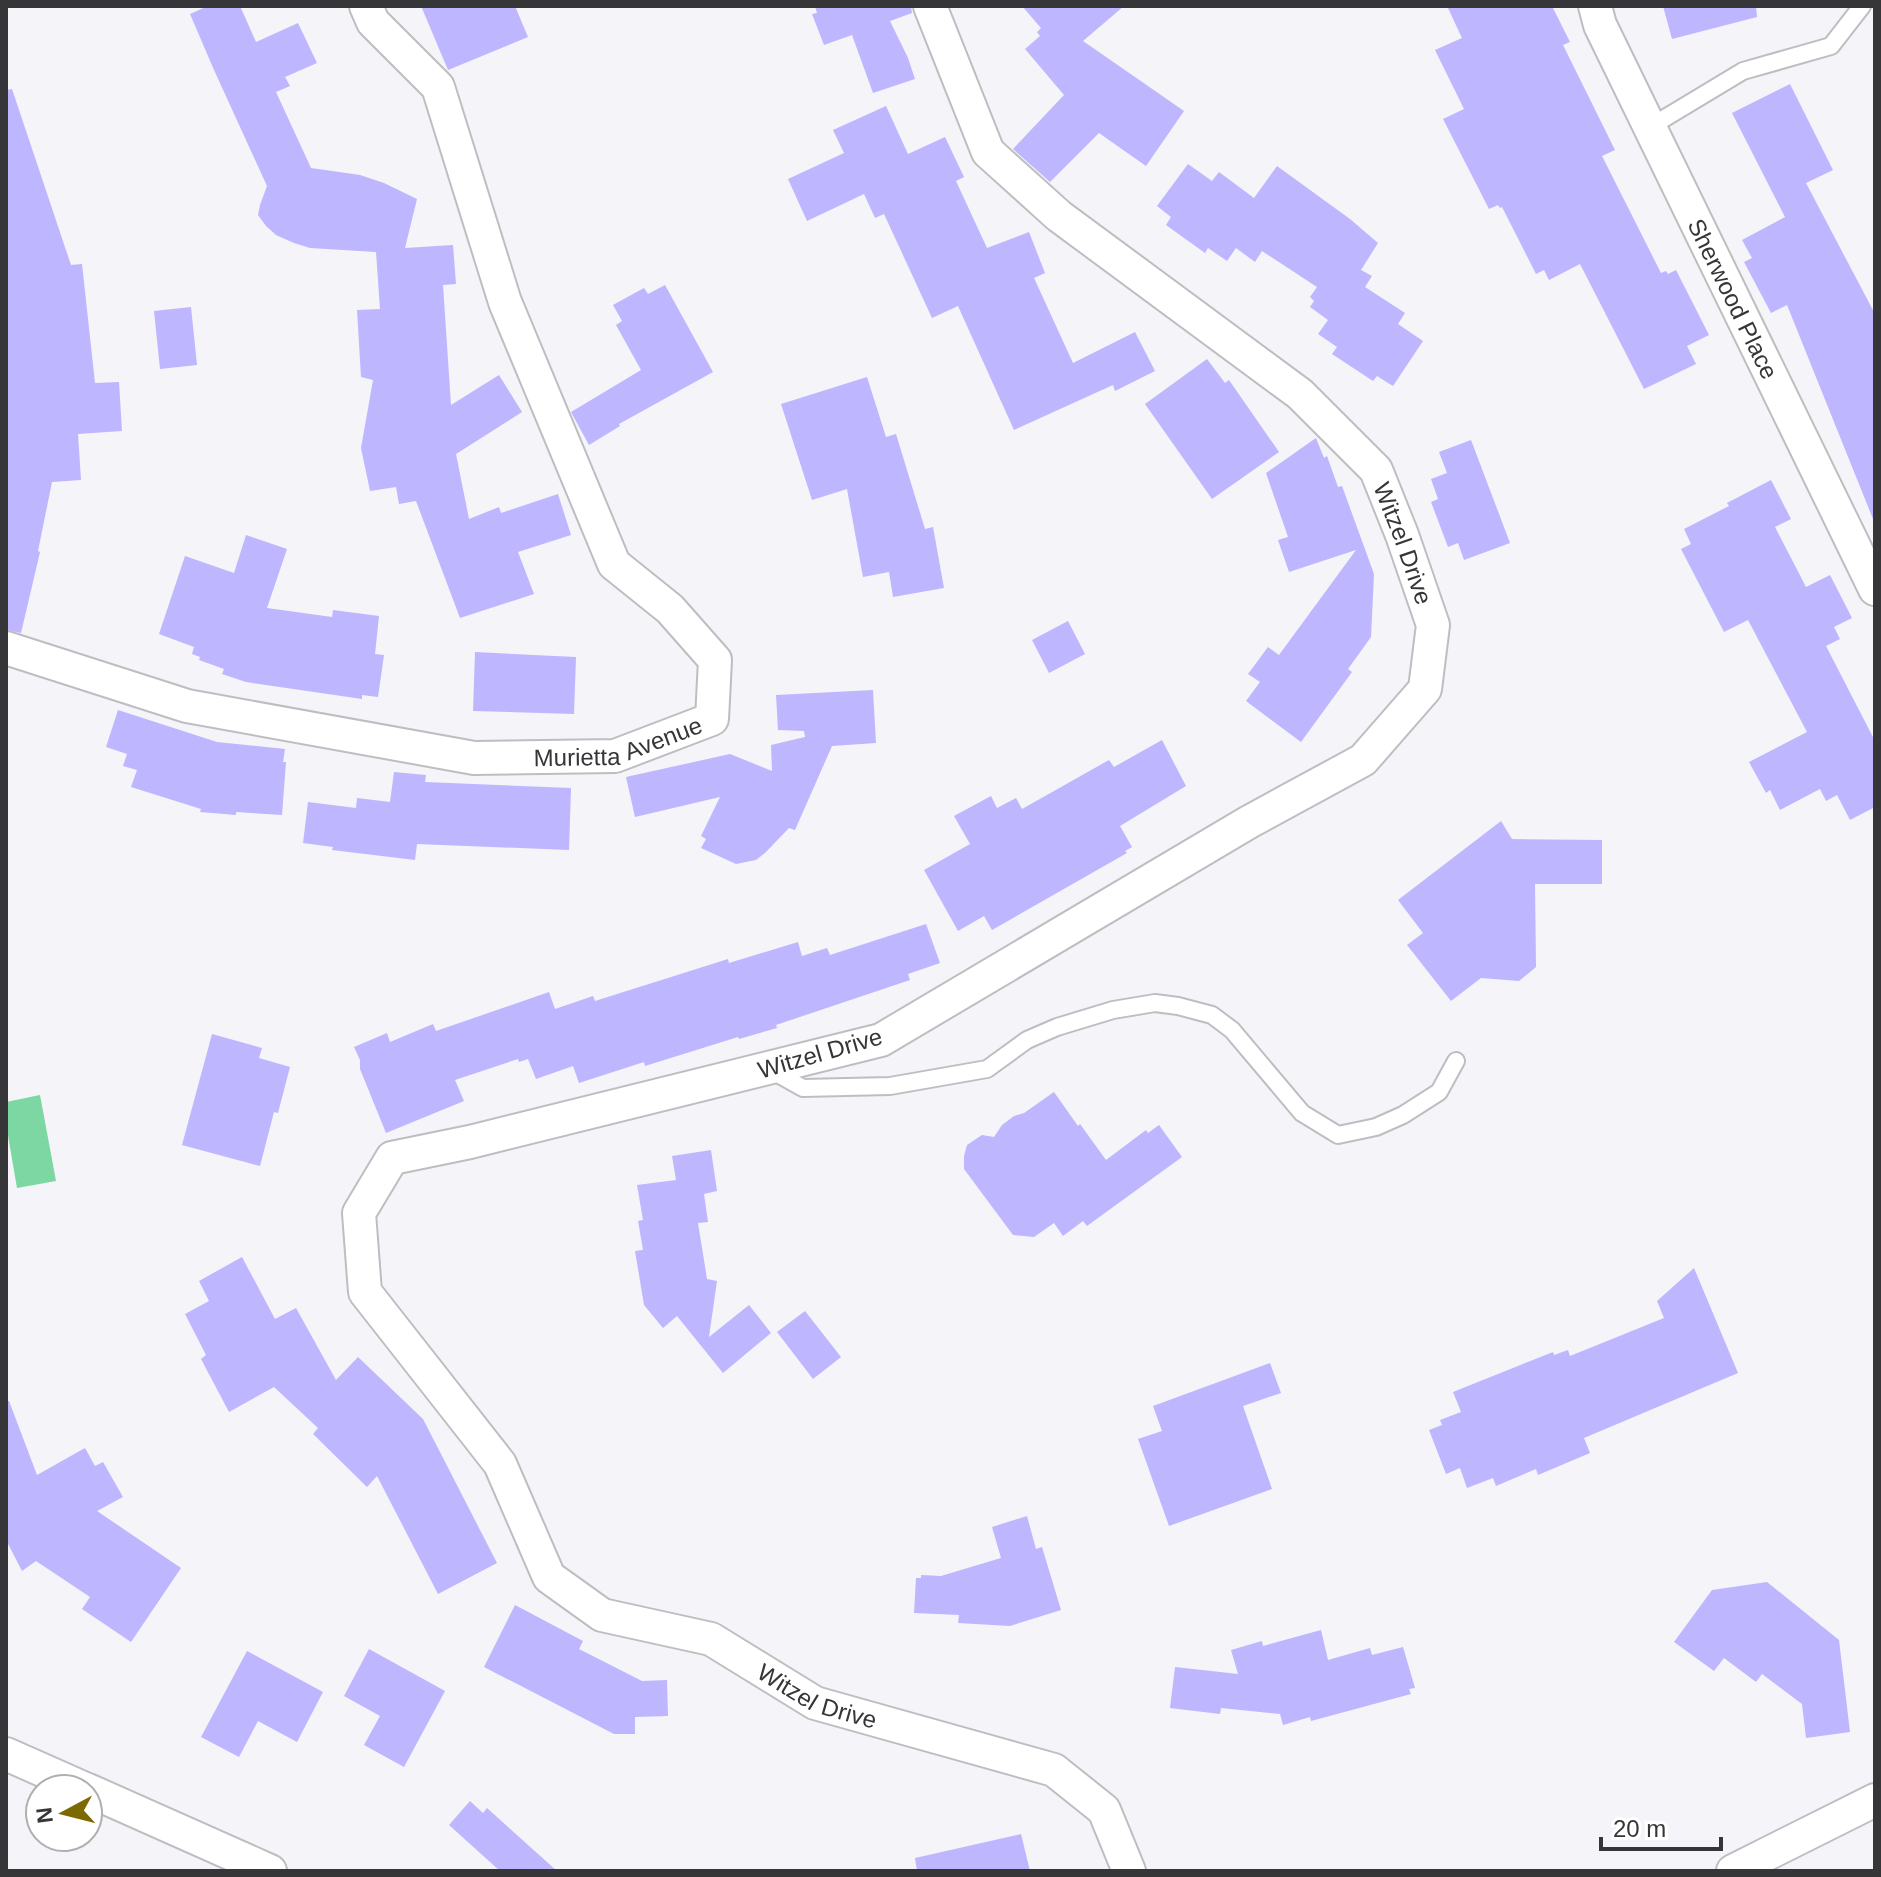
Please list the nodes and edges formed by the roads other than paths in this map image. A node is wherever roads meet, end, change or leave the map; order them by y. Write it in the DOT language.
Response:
graph roads {
  1 [pos="366,6"];
  2 [pos="930,6"];
  3 [pos="1595,6"];
  4 [pos="1862,6"];
  5 [pos="1650,127"];
  6 [pos="1875,589"];
  7 [pos="6,648"];
  8 [pos="1456,1061"];
  9 [pos="767,1068"];
  10 [pos="6,1754"];
  11 [pos="49,1773"];
  12 [pos="104,1798"];
  13 [pos="1875,1800"];
  14 [pos="270,1871"];
  15 [pos="1129,1871"];
  16 [pos="1733,1871"];
  1 -- 7 [label="street, Murietta Avenue"];
  2 -- 9 [label="street, Witzel Drive"];
  3 -- 5 [label="street, Sherwood Place"];
  4 -- 5 [label="lane"];
  5 -- 6 [label="street, Sherwood Place"];
  8 -- 9 [label="lane"];
  9 -- 15 [label="street, Witzel Drive"];
  10 -- 11 [label="street"];
  12 -- 14 [label="street"];
  13 -- 16 [label="street"];
}
